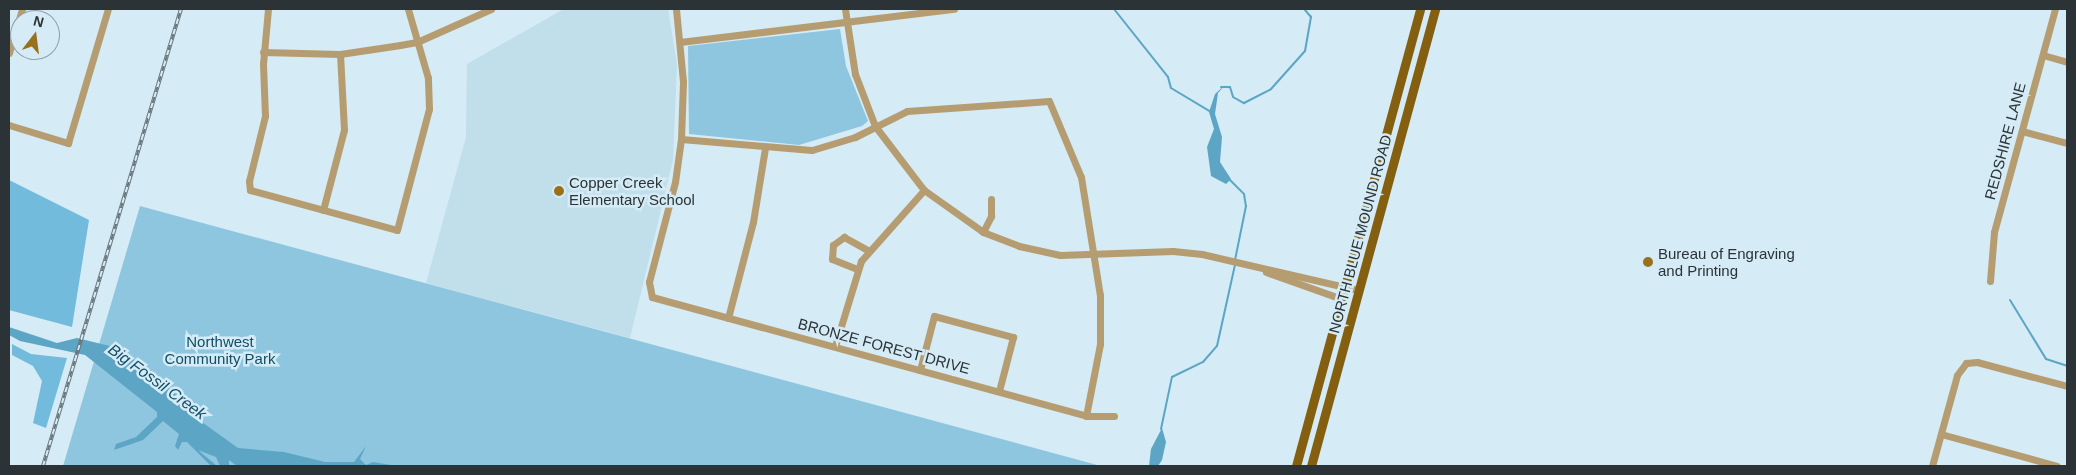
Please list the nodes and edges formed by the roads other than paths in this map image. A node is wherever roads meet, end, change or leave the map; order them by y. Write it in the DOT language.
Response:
graph roads {
  1 [pos="22,9"];
  2 [pos="108,9"];
  3 [pos="268,9"];
  4 [pos="408,9"];
  5 [pos="491,9"];
  6 [pos="676,9"];
  7 [pos="845,9"];
  8 [pos="954,9"];
  9 [pos="1420,9"];
  10 [pos="1435,9"];
  11 [pos="2055,9"];
  12 [pos="933,10"];
  13 [pos="847,22"];
  14 [pos="417,42"];
  15 [pos="680,42"];
  16 [pos="263,52"];
  17 [pos="9,53"];
  18 [pos="340,54"];
  19 [pos="2043,55"];
  20 [pos="2067,62"];
  21 [pos="9,125"];
  22 [pos="875,126"];
  23 [pos="2022,131"];
  24 [pos="681,138"];
  25 [pos="2067,143"];
  26 [pos="765,148"];
  27 [pos="924,190"];
  28 [pos="991,199"];
  29 [pos="323,210"];
  30 [pos="983,232"];
  31 [pos="867,250"];
  32 [pos="1096,257"];
  33 [pos="857,269"];
  34 [pos="1261,269"];
  35 [pos="1990,281"];
  36 [pos="1345,287"];
  37 [pos="1358,290"];
  38 [pos="1342,299"];
  39 [pos="728,318"];
  40 [pos="835,346"];
  41 [pos="920,370"];
  42 [pos="2067,386"];
  43 [pos="999,391"];
  44 [pos="1086,416"];
  45 [pos="1114,416"];
  46 [pos="1941,434"];
  47 [pos="1296,466"];
  48 [pos="1311,466"];
  49 [pos="1932,466"];
  50 [pos="2058,466"];
  1 -- 17 [label="street"];
  2 -- 21 [label="street"];
  3 -- 16 [label="street"];
  4 -- 14 [label="street"];
  5 -- 14 [label="street"];
  6 -- 15 [label="street"];
  7 -- 13 [label="street"];
  8 -- 12 [label="street"];
  9 -- 36 [label="main road, NORTH BLUE MOUND ROAD"];
  10 -- 37 [label="main road, NORTH BLUE MOUND ROAD"];
  11 -- 19 [label="street, REDSHIRE LANE"];
  12 -- 13 [label="street"];
  13 -- 15 [label="street"];
  13 -- 22 [label="street"];
  14 -- 18 [label="street"];
  14 -- 29 [label="street"];
  15 -- 24 [label="street"];
  16 -- 18 [label="street"];
  16 -- 29 [label="street"];
  18 -- 29 [label="street"];
  19 -- 20 [label="street"];
  19 -- 23 [label="street, REDSHIRE LANE"];
  22 -- 26 [label="street"];
  22 -- 27 [label="street"];
  22 -- 32 [label="street"];
  23 -- 25 [label="street"];
  23 -- 35 [label="street, REDSHIRE LANE"];
  24 -- 26 [label="street"];
  24 -- 39 [label="street, BRONZE FOREST DRIVE"];
  26 -- 39 [label="street"];
  27 -- 30 [label="street"];
  27 -- 31 [label="street"];
  28 -- 30 [label="street"];
  30 -- 32 [label="street"];
  31 -- 33 [label="street"];
  31 -- 33 [label="street"];
  32 -- 34 [label="street"];
  32 -- 44 [label="street"];
  33 -- 40 [label="street"];
  34 -- 36 [label="street"];
  34 -- 38 [label="street"];
  36 -- 37 [label="street"];
  36 -- 38 [label="main road, NORTH BLUE MOUND ROAD"];
  37 -- 48 [label="main road, NORTH BLUE MOUND ROAD"];
  38 -- 47 [label="main road, NORTH BLUE MOUND ROAD"];
  39 -- 40 [label="street, BRONZE FOREST DRIVE"];
  40 -- 41 [label="street, BRONZE FOREST DRIVE"];
  41 -- 43 [label="street, BRONZE FOREST DRIVE"];
  41 -- 43 [label="street"];
  42 -- 46 [label="street"];
  43 -- 44 [label="street, BRONZE FOREST DRIVE"];
  44 -- 45 [label="street, BRONZE FOREST DRIVE"];
  46 -- 49 [label="street"];
  46 -- 50 [label="street"];
}
